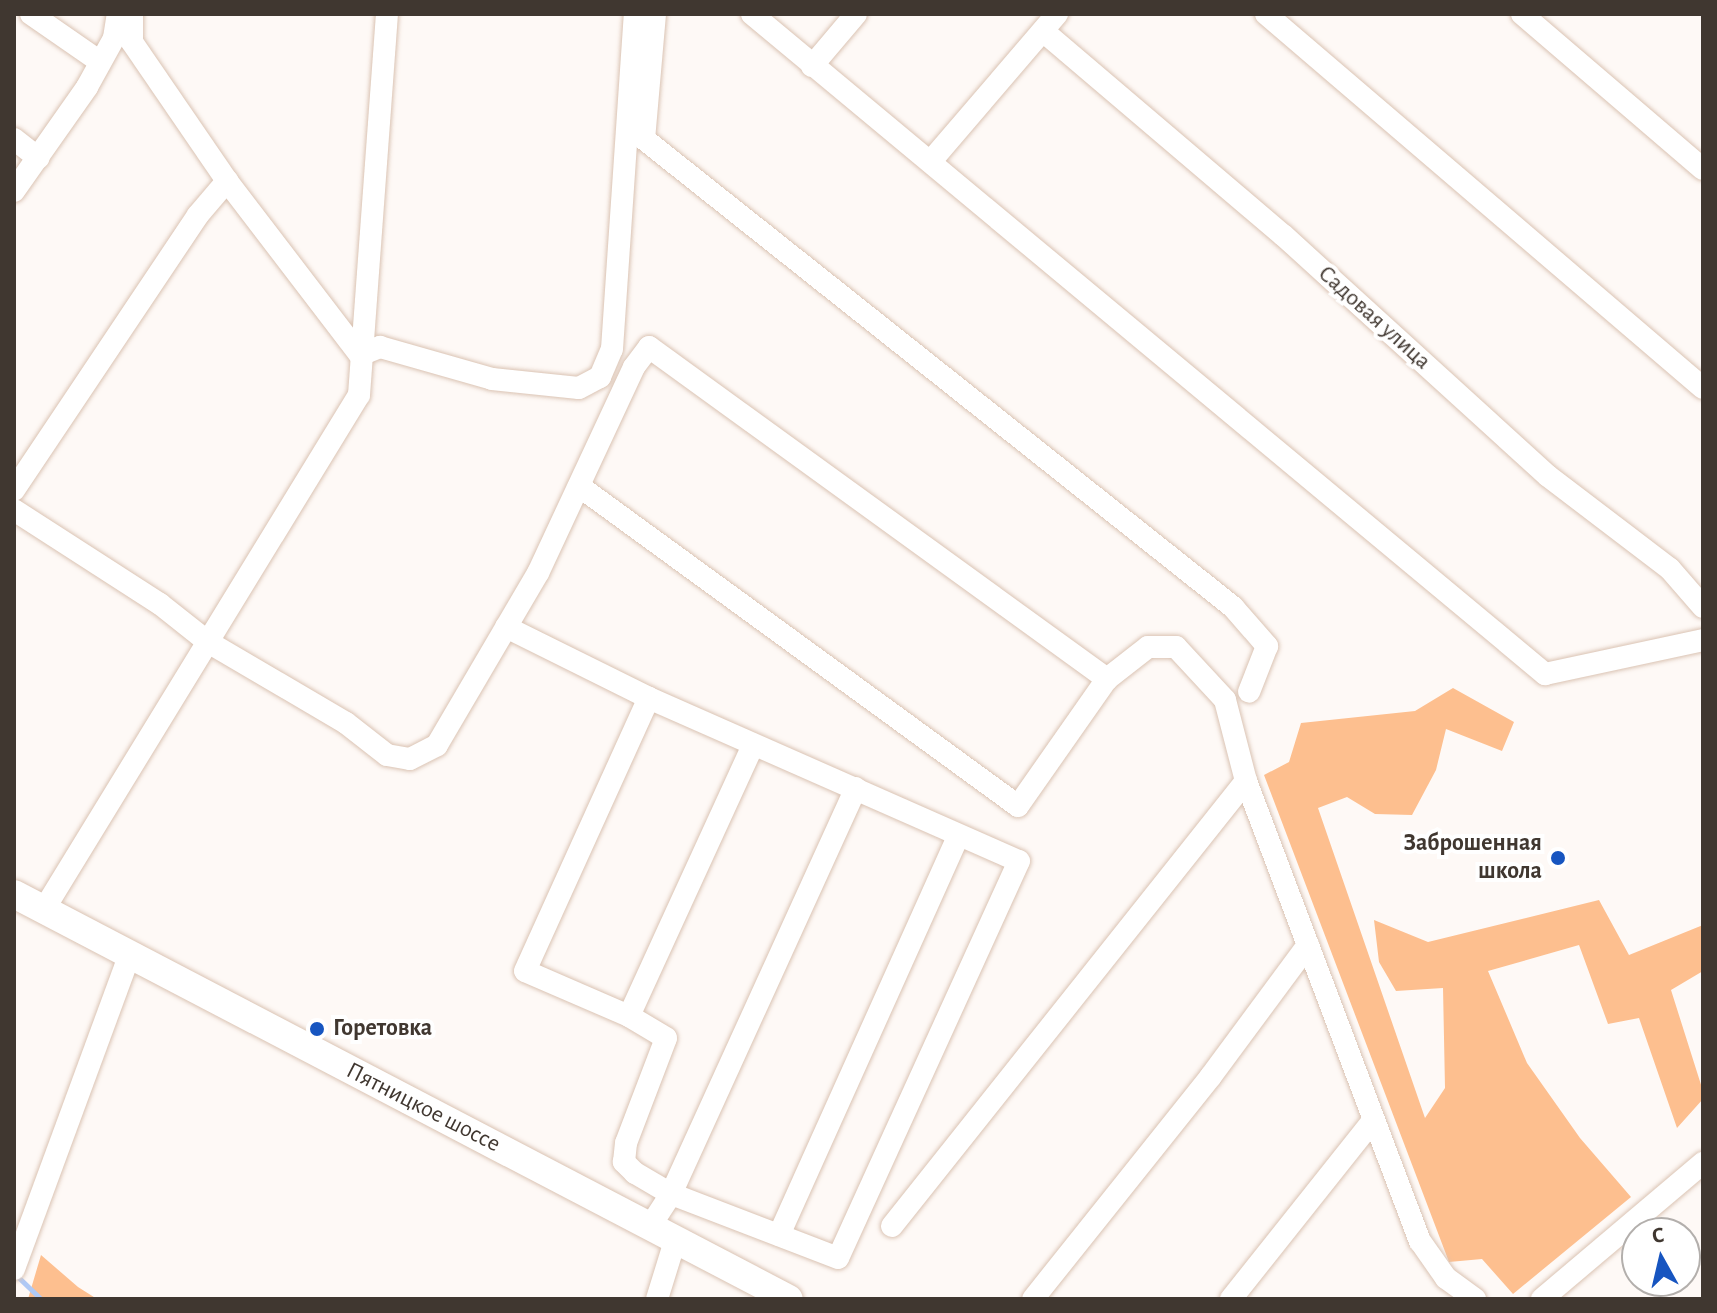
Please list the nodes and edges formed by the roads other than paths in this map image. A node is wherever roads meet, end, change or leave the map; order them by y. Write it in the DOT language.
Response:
graph roads {
  1 [pos="31,14"];
  2 [pos="118,14"];
  3 [pos="132,14"];
  4 [pos="387,14"];
  5 [pos="635,14"];
  6 [pos="655,14"];
  7 [pos="752,14"];
  8 [pos="856,14"];
  9 [pos="1266,14"];
  10 [pos="1522,14"];
  11 [pos="1050,22"];
  12 [pos="99,61"];
  13 [pos="812,66"];
  14 [pos="14,139"];
  15 [pos="38,158"];
  16 [pos="931,161"];
  17 [pos="1703,169"];
  18 [pos="227,181"];
  19 [pos="14,191"];
  20 [pos="360,355"];
  21 [pos="1703,388"];
  22 [pos="579,486"];
  23 [pos="14,490"];
  24 [pos="14,510"];
  25 [pos="1703,607"];
  26 [pos="506,627"];
  27 [pos="1703,640"];
  28 [pos="208,642"];
  29 [pos="1107,679"];
  30 [pos="1249,692"];
  31 [pos="649,698"];
  32 [pos="753,745"];
  33 [pos="1246,781"];
  34 [pos="856,788"];
  35 [pos="958,837"];
  36 [pos="14,894"];
  37 [pos="43,911"];
  38 [pos="1308,945"];
  39 [pos="129,957"];
  40 [pos="629,1016"];
  41 [pos="1372,1122"];
  42 [pos="1703,1163"];
  43 [pos="671,1194"];
  44 [pos="892,1226"];
  45 [pos="649,1228"];
  46 [pos="779,1235"];
  47 [pos="675,1241"];
  48 [pos="14,1269"];
  49 [pos="657,1299"];
  50 [pos="789,1299"];
  51 [pos="1033,1299"];
  52 [pos="1231,1299"];
  53 [pos="1475,1299"];
  54 [pos="1542,1299"];
  1 -- 12 [label="street"];
  2 -- 12 [label="street"];
  3 -- 18 [label="street"];
  4 -- 20 [label="street"];
  5 -- 20 [label="street"];
  6 -- 30 [label="street"];
  7 -- 13 [label="street"];
  8 -- 13 [label="street"];
  9 -- 21 [label="street"];
  10 -- 17 [label="street"];
  11 -- 16 [label="street"];
  11 -- 25 [label="street, Садовая улица"];
  12 -- 15 [label="street"];
  13 -- 16 [label="street"];
  14 -- 15 [label="street"];
  15 -- 19 [label="street"];
  16 -- 27 [label="street"];
  18 -- 20 [label="street"];
  18 -- 23 [label="street"];
  20 -- 28 [label="street"];
  22 -- 26 [label="street"];
  22 -- 29 [label="street"];
  22 -- 29 [label="street"];
  24 -- 28 [label="street"];
  26 -- 28 [label="street"];
  26 -- 31 [label="street"];
  28 -- 37 [label="street"];
  29 -- 33 [label="street"];
  31 -- 32 [label="street"];
  31 -- 40 [label="street"];
  32 -- 34 [label="street"];
  32 -- 40 [label="street"];
  33 -- 38 [label="street"];
  33 -- 44 [label="street"];
  34 -- 35 [label="street"];
  34 -- 43 [label="street"];
  35 -- 46 [label="street"];
  35 -- 46 [label="street"];
  36 -- 37 [label="main road, Пятницкое шоссе"];
  37 -- 39 [label="main road, Пятницкое шоссе"];
  38 -- 41 [label="street"];
  38 -- 51 [label="street"];
  39 -- 45 [label="main road, Пятницкое шоссе"];
  39 -- 48 [label="street"];
  40 -- 43 [label="street"];
  41 -- 52 [label="street"];
  41 -- 53 [label="street"];
  42 -- 54 [label="street"];
  43 -- 45 [label="street"];
  43 -- 46 [label="street"];
  45 -- 47 [label="main road, Пятницкое шоссе"];
  47 -- 49 [label="street"];
  47 -- 50 [label="main road, Пятницкое шоссе"];
}
